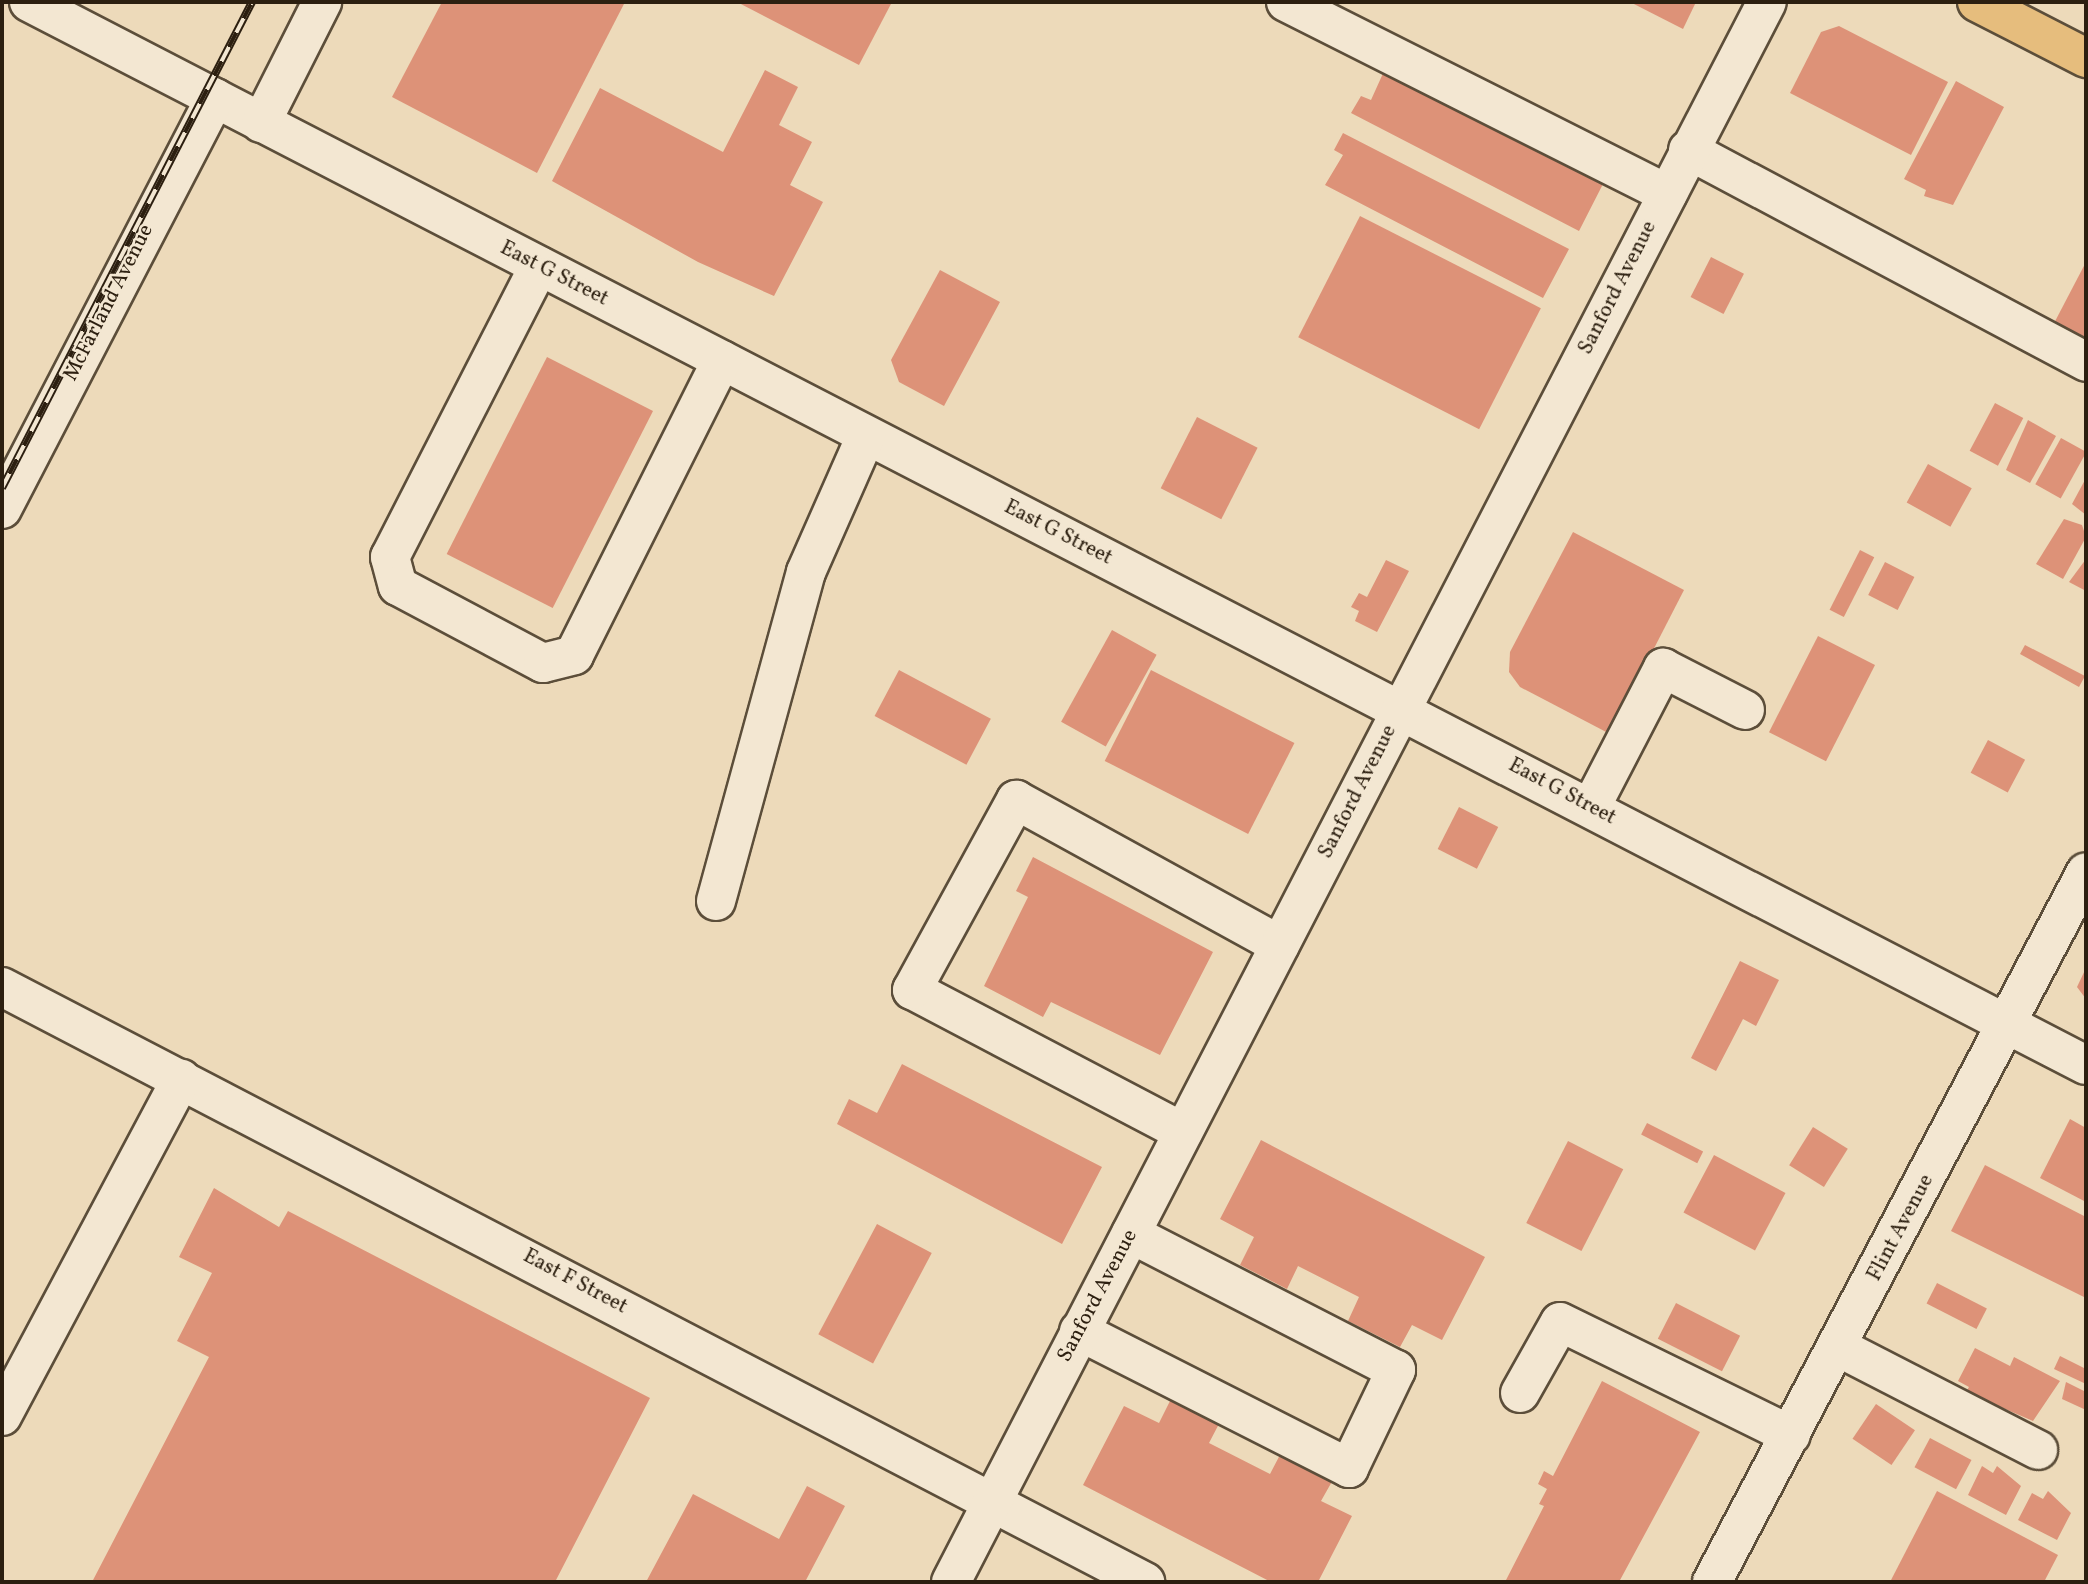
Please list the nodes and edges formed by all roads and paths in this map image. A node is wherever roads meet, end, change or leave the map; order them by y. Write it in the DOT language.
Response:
graph roads {
  1 [pos="29,2"];
  2 [pos="322,2"];
  3 [pos="1286,2"];
  4 [pos="1766,2"];
  5 [pos="1978,2"];
  6 [pos="2020,11"];
  7 [pos="2086,58"];
  8 [pos="215,98"];
  9 [pos="261,123"];
  10 [pos="1688,150"];
  11 [pos="1667,194"];
  12 [pos="539,266"];
  13 [pos="722,360"];
  14 [pos="2086,362"];
  15 [pos="866,436"];
  16 [pos="2,509"];
  17 [pos="1401,708"];
  18 [pos="1745,709"];
  19 [pos="1591,807"];
  20 [pos="2086,872"];
  21 [pos="716,901"];
  22 [pos="1280,945"];
  23 [pos="2,988"];
  24 [pos="2008,1026"];
  25 [pos="2086,1065"];
  26 [pos="181,1079"];
  27 [pos="1182,1132"];
  28 [pos="1131,1234"];
  29 [pos="1079,1331"];
  30 [pos="1838,1347"];
  31 [pos="1520,1394"];
  32 [pos="2,1416"];
  33 [pos="1791,1435"];
  34 [pos="2038,1451"];
  35 [pos="993,1502"];
  36 [pos="951,1582"];
  37 [pos="1146,1582"];
  38 [pos="1712,1582"];
  1 -- 8 [label="street, East G Street"];
  2 -- 9 [label="street"];
  3 -- 11 [label="street"];
  4 -- 10 [label="street, Sanford Avenue"];
  5 -- 6 [label="main road"];
  6 -- 7 [label="main road"];
  8 -- 9 [label="street, East G Street"];
  8 -- 16 [label="street, McFarland Avenue"];
  9 -- 12 [label="street, East G Street"];
  10 -- 11 [label="street, Sanford Avenue"];
  10 -- 14 [label="street"];
  11 -- 17 [label="street, Sanford Avenue"];
  12 -- 13 [label="street, East G Street"];
  12 -- 13 [label="street"];
  13 -- 15 [label="street, East G Street"];
  15 -- 17 [label="street, East G Street"];
  15 -- 21 [label="street"];
  17 -- 19 [label="street, East G Street"];
  17 -- 22 [label="street, Sanford Avenue"];
  18 -- 19 [label="street"];
  19 -- 24 [label="street, East G Street"];
  20 -- 24 [label="street, Flint Avenue"];
  22 -- 27 [label="street, Sanford Avenue"];
  22 -- 27 [label="street"];
  23 -- 26 [label="street, East F Street"];
  24 -- 25 [label="street, East G Street"];
  24 -- 30 [label="street, Flint Avenue"];
  26 -- 32 [label="street"];
  26 -- 35 [label="street, East F Street"];
  27 -- 28 [label="street, Sanford Avenue"];
  28 -- 29 [label="street, Sanford Avenue"];
  28 -- 29 [label="street"];
  29 -- 35 [label="street, Sanford Avenue"];
  30 -- 33 [label="street, Flint Avenue"];
  30 -- 34 [label="street"];
  31 -- 33 [label="street"];
  33 -- 38 [label="street, Flint Avenue"];
  35 -- 36 [label="street, Sanford Avenue"];
  35 -- 37 [label="street, East F Street"];
}
